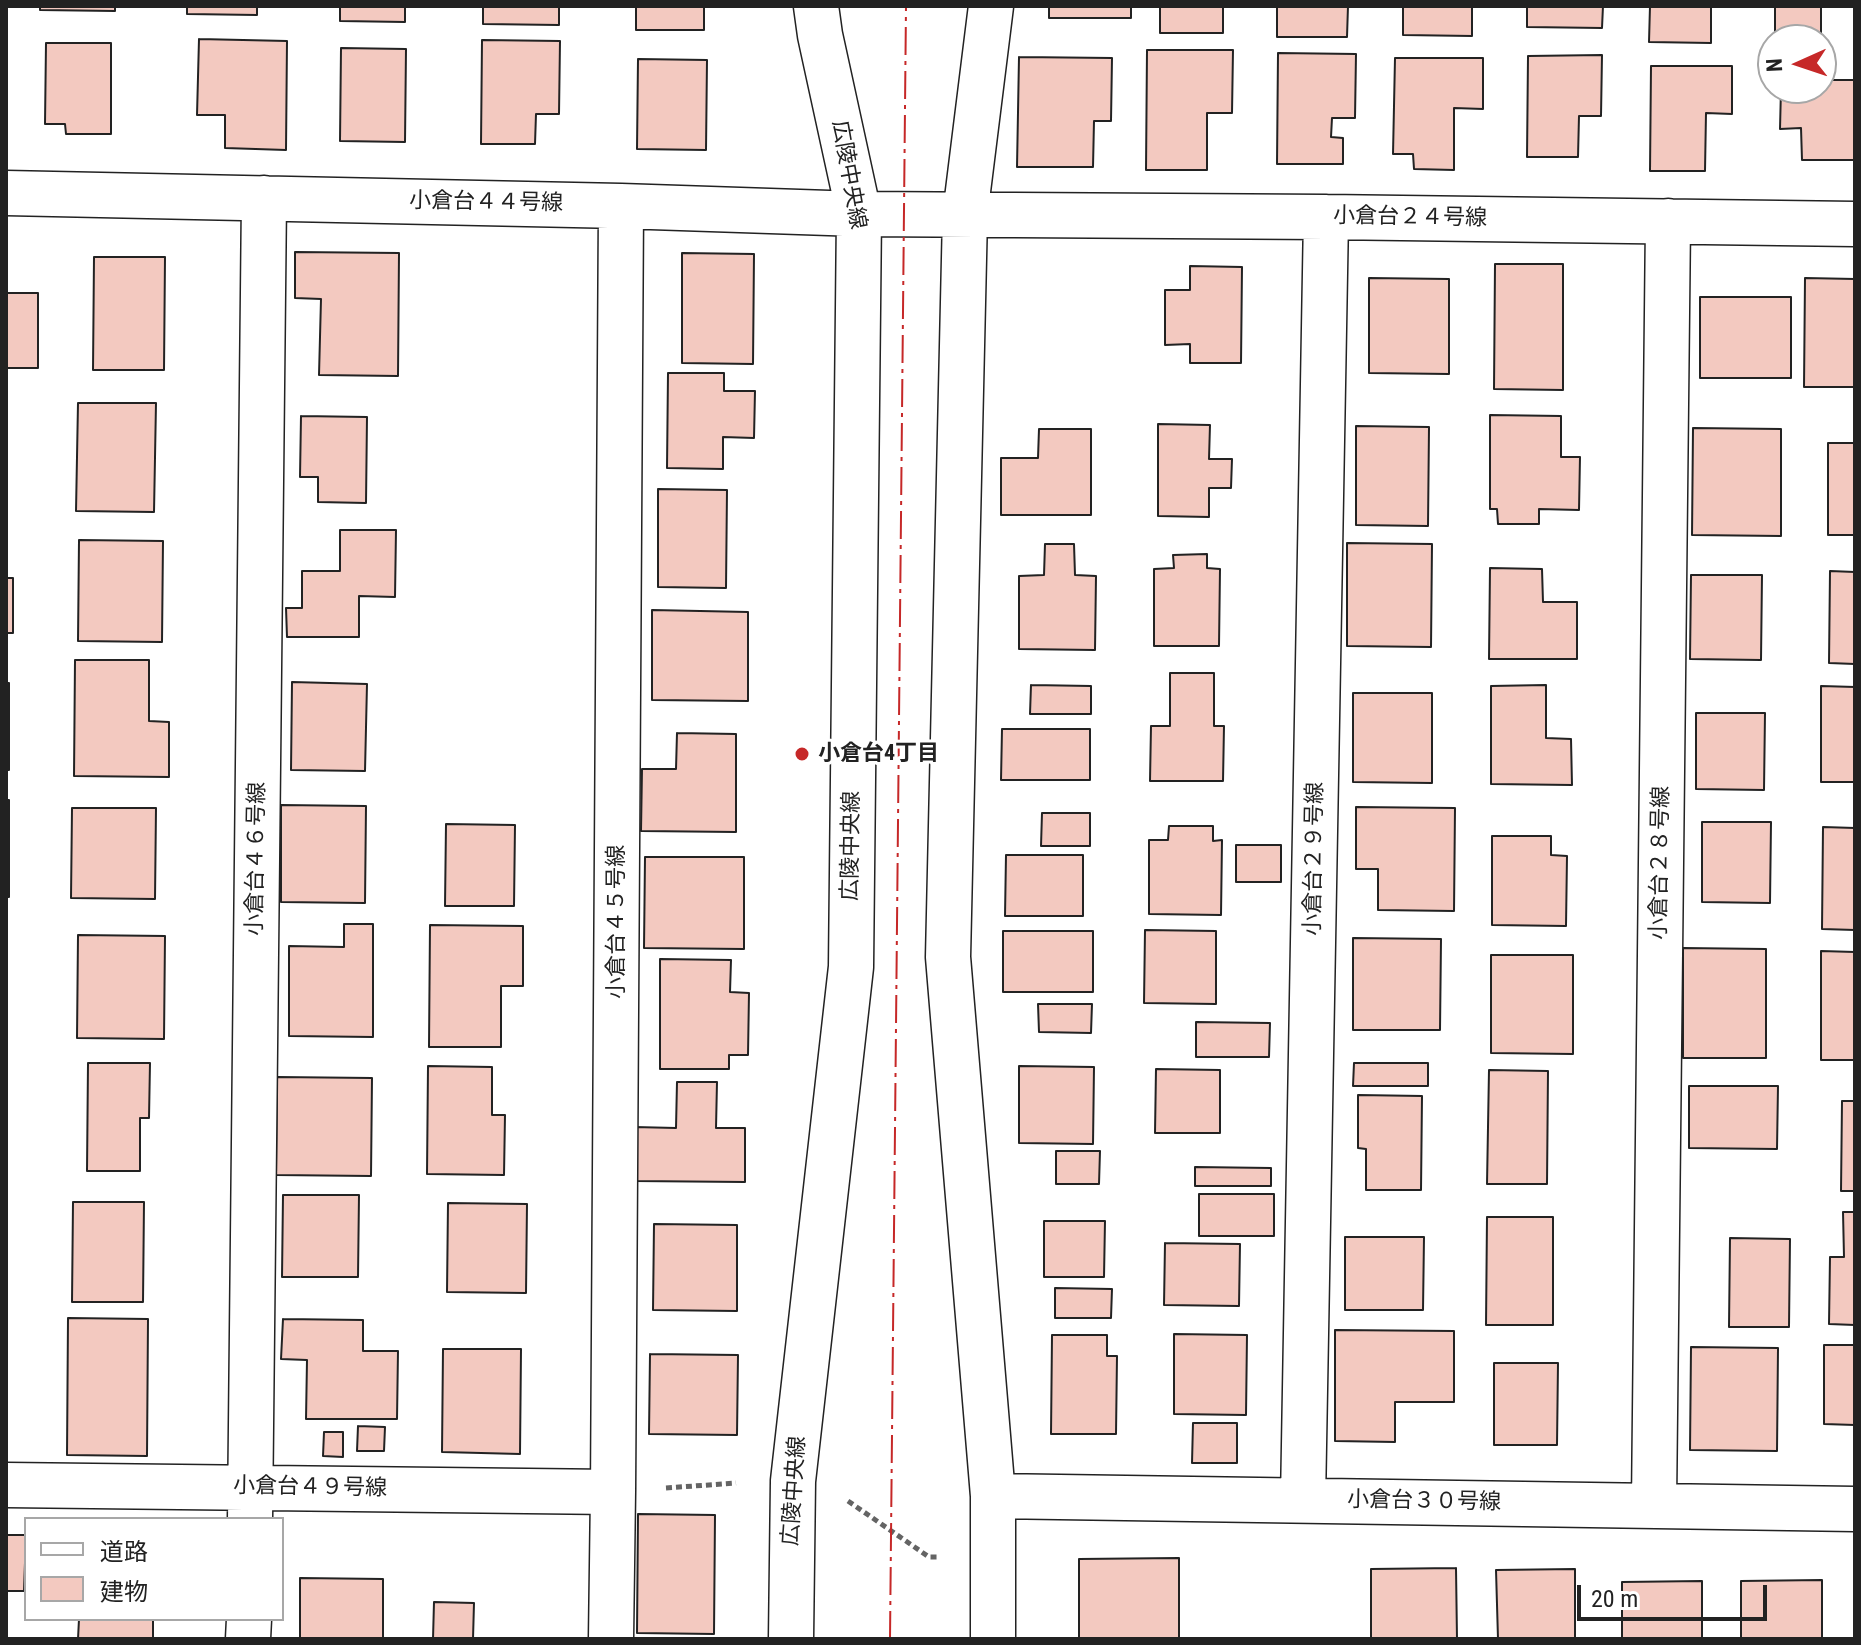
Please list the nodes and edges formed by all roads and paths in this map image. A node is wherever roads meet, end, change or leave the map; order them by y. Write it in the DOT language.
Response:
graph roads {
  1 [pos="816,6"];
  2 [pos="991,6"];
  3 [pos="6,193"];
  4 [pos="264,198"];
  5 [pos="621,206"];
  6 [pos="859,214"];
  7 [pos="965,215"];
  8 [pos="1326,217"];
  9 [pos="1668,221"];
  10 [pos="1855,224"];
  11 [pos="739,1483"];
  12 [pos="6,1485"];
  13 [pos="613,1492"];
  14 [pos="993,1496"];
  15 [pos="843,1498"];
  16 [pos="1303,1500"];
  17 [pos="250,1503"];
  18 [pos="1654,1504"];
  19 [pos="1855,1509"];
  20 [pos="945,1557"];
  21 [pos="611,1639"];
  22 [pos="791,1639"];
  23 [pos="993,1639"];
  1 -- 6 [label="street, 広陵中央線"];
  2 -- 7 [label="street"];
  3 -- 4 [label="street, 小倉台４４号線"];
  4 -- 5 [label="street, 小倉台４４号線"];
  4 -- 17 [label="street, 小倉台４６号線"];
  5 -- 6 [label="street, 小倉台４４号線"];
  5 -- 13 [label="street, 小倉台４５号線"];
  6 -- 7 [label="street, 小倉台４４号線"];
  6 -- 22 [label="street, 広陵中央線"];
  7 -- 8 [label="street, 小倉台２４号線"];
  7 -- 14 [label="street"];
  8 -- 9 [label="street, 小倉台２４号線"];
  8 -- 16 [label="street, 小倉台２９号線"];
  9 -- 10 [label="street, 小倉台２４号線"];
  9 -- 18 [label="street, 小倉台２８号線"];
  11 -- 13 [label="path"];
  12 -- 17 [label="street, 小倉台４９号線"];
  13 -- 17 [label="street, 小倉台４９号線"];
  13 -- 21 [label="street, 小倉台４５号線"];
  14 -- 16 [label="street, 小倉台３０号線"];
  14 -- 23 [label="street"];
  15 -- 20 [label="path"];
  16 -- 18 [label="street, 小倉台３０号線"];
  18 -- 19 [label="street, 小倉台３０号線"];
}
